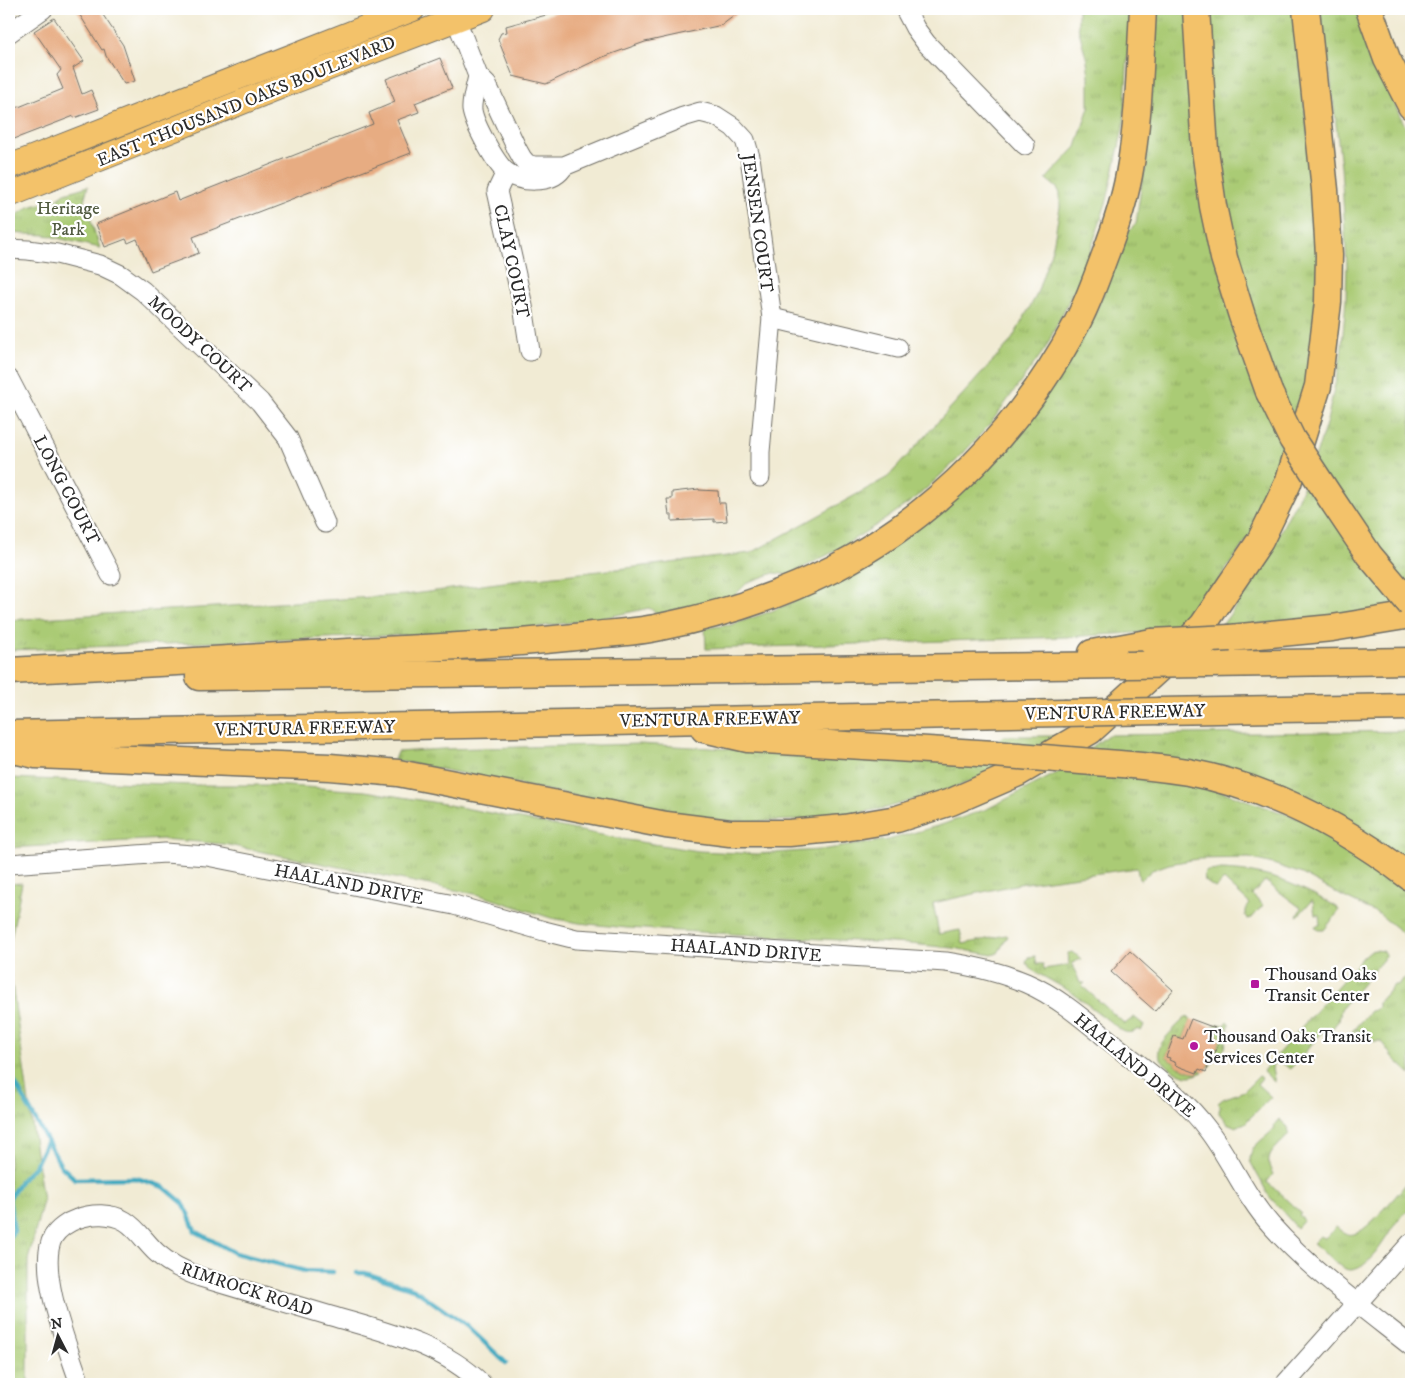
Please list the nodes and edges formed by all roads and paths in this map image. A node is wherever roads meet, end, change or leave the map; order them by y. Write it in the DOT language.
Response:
graph roads {
  1 [pos="43,9"];
  2 [pos="413,9"];
  3 [pos="483,9"];
  4 [pos="905,9"];
  5 [pos="1143,9"];
  6 [pos="1369,9"];
  7 [pos="1196,13"];
  8 [pos="453,14"];
  9 [pos="1308,19"];
  10 [pos="9,34"];
  11 [pos="478,76"];
  12 [pos="1411,106"];
  13 [pos="1025,145"];
  14 [pos="564,166"];
  15 [pos="9,167"];
  16 [pos="506,172"];
  17 [pos="9,195"];
  18 [pos="9,249"];
  19 [pos="772,318"];
  20 [pos="898,348"];
  21 [pos="530,351"];
  22 [pos="9,379"];
  23 [pos="760,477"];
  24 [pos="324,523"];
  25 [pos="111,575"];
  26 [pos="1411,605"];
  27 [pos="1411,615"];
  28 [pos="1411,661"];
  29 [pos="1010,668"];
  30 [pos="9,672"];
  31 [pos="9,680"];
  32 [pos="1411,707"];
  33 [pos="667,720"];
  34 [pos="9,734"];
  35 [pos="9,750"];
  36 [pos="9,864"];
  37 [pos="1411,878"];
  38 [pos="1411,1243"];
  39 [pos="1357,1302"];
  40 [pos="1411,1346"];
  41 [pos="80,1384"];
  42 [pos="482,1384"];
  43 [pos="1285,1384"];
  1 -- 10 [label="street"];
  2 -- 15 [label="main road, EAST THOUSAND OAKS BOULEVARD"];
  3 -- 8 [label="main road, EAST THOUSAND OAKS BOULEVARD"];
  4 -- 13 [label="street"];
  5 -- 30 [label="highway"];
  6 -- 12 [label="highway"];
  7 -- 26 [label="highway, bridge"];
  8 -- 11 [label="street"];
  8 -- 17 [label="main road, EAST THOUSAND OAKS BOULEVARD"];
  9 -- 35 [label="highway"];
  11 -- 14 [label="street"];
  11 -- 16 [label="street"];
  14 -- 16 [label="street, CLAY COURT"];
  14 -- 19 [label="street, JENSEN COURT"];
  16 -- 21 [label="street, CLAY COURT"];
  18 -- 24 [label="street, MOODY COURT"];
  19 -- 20 [label="street"];
  19 -- 23 [label="street, JENSEN COURT"];
  22 -- 25 [label="street, LONG COURT"];
  27 -- 29 [label="highway, bridge"];
  28 -- 29 [label="highway, bridge"];
  29 -- 31 [label="highway"];
  32 -- 33 [label="highway, VENTURA FREEWAY, bridge"];
  33 -- 34 [label="highway, VENTURA FREEWAY"];
  33 -- 37 [label="highway, bridge"];
  36 -- 39 [label="street, HAALAND DRIVE"];
  38 -- 39 [label="street"];
  39 -- 40 [label="street, HAALAND DRIVE"];
  39 -- 43 [label="street"];
  41 -- 42 [label="street, RIMROCK ROAD"];
}
